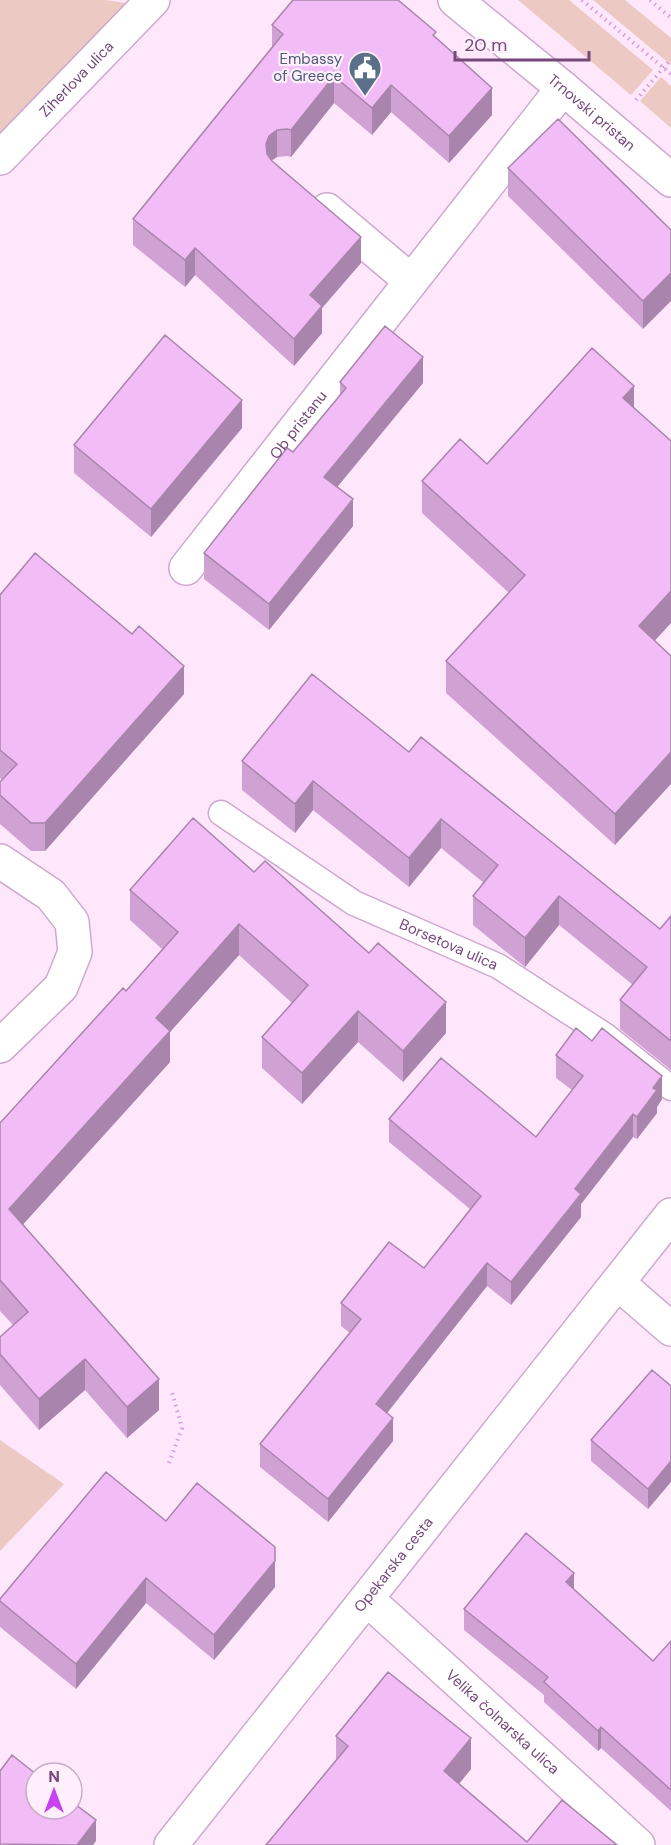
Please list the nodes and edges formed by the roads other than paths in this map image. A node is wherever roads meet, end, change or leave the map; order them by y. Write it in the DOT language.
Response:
graph roads {
  1 [pos="153,0"];
  2 [pos="455,0"];
  3 [pos="563,88"];
  4 [pos="0,158"];
  5 [pos="671,180"];
  6 [pos="302,189"];
  7 [pos="411,281"];
  8 [pos="186,568"];
  9 [pos="221,813"];
  10 [pos="0,861"];
  11 [pos="0,1046"];
  12 [pos="671,1088"];
  13 [pos="671,1215"];
  14 [pos="618,1283"];
  15 [pos="671,1329"];
  16 [pos="367,1599"];
  17 [pos="171,1845"];
  18 [pos="638,1845"];
  1 -- 4 [label="street, Ziherlova ulica"];
  2 -- 3 [label="street, Trnovski pristan"];
  3 -- 5 [label="street, Trnovski pristan"];
  3 -- 7 [label="street, Ob pristanu"];
  6 -- 7 [label="street"];
  7 -- 8 [label="street, Ob pristanu"];
  9 -- 12 [label="lane, Borsetova ulica"];
  10 -- 11 [label="street"];
  13 -- 14 [label="street, Opekarska cesta"];
  14 -- 15 [label="street"];
  14 -- 16 [label="street, Opekarska cesta"];
  16 -- 17 [label="street, Opekarska cesta"];
  16 -- 18 [label="street, Velika čolnarska ulica"];
}
